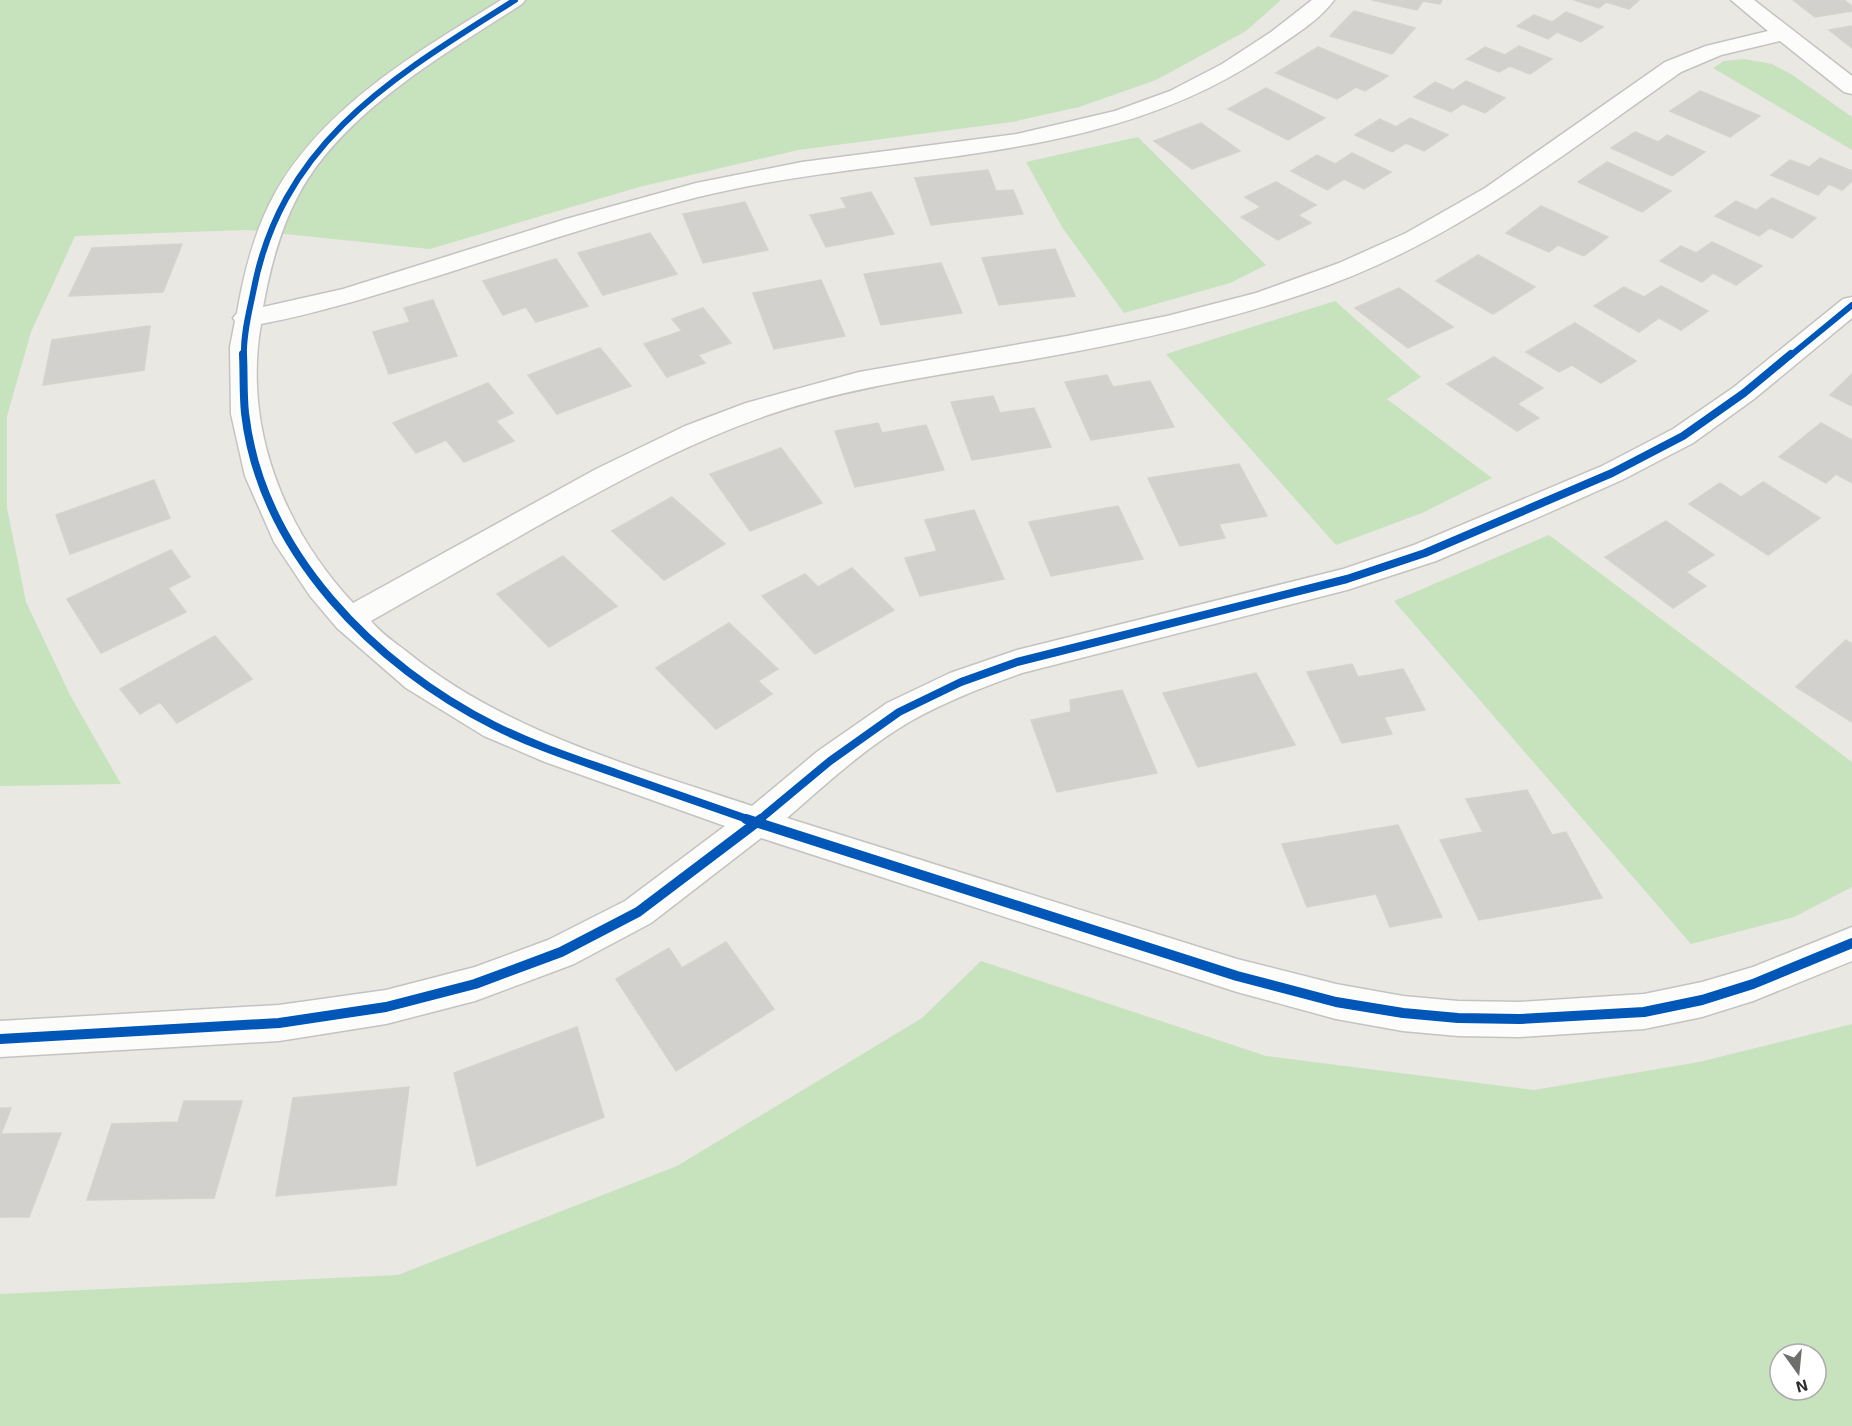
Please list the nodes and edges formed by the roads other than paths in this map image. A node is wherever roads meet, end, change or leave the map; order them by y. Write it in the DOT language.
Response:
graph roads {
  1 [pos="515,0"];
  2 [pos="1324,0"];
  3 [pos="1741,0"];
  4 [pos="1784,34"];
  5 [pos="1852,87"];
  6 [pos="1852,305"];
  7 [pos="246,318"];
  8 [pos="348,620"];
  9 [pos="758,822"];
  10 [pos="1852,943"];
  11 [pos="0,1039"];
  1 -- 7 [label="street"];
  2 -- 7 [label="street"];
  3 -- 4 [label="street"];
  4 -- 5 [label="street"];
  4 -- 8 [label="street"];
  6 -- 9 [label="street"];
  7 -- 8 [label="street"];
  8 -- 9 [label="street"];
  9 -- 10 [label="street"];
  9 -- 11 [label="street"];
}
